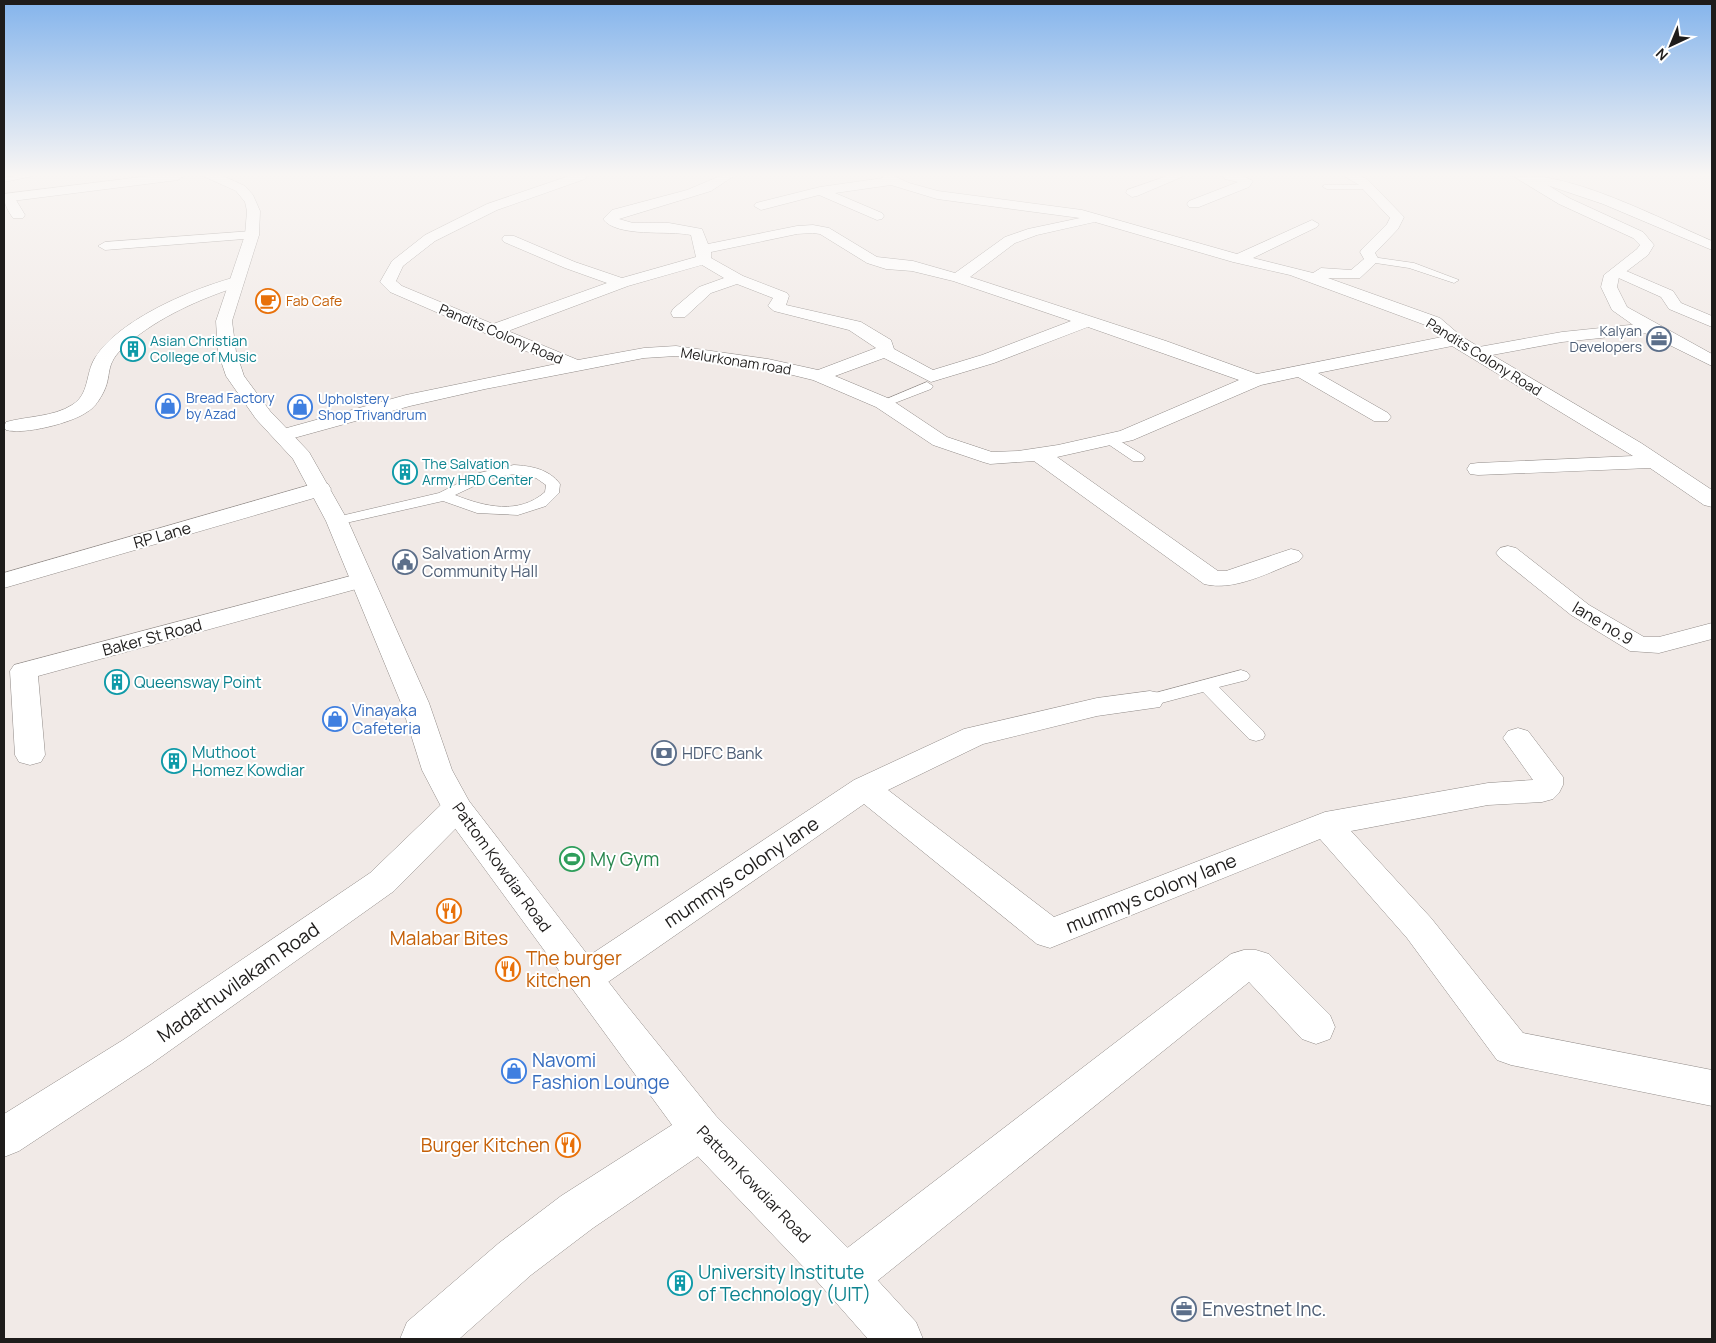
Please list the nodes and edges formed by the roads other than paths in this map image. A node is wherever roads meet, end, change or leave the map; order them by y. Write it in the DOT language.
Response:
graph roads {
  1 [pos="203,239"];
  2 [pos="251,239"];
  3 [pos="429,239"];
  4 [pos="509,239"];
  5 [pos="699,239"];
  6 [pos="770,239"];
  7 [pos="840,239"];
  8 [pos="1014,239"];
  9 [pos="1166,239"];
  10 [pos="1281,239"];
  11 [pos="1380,239"];
  12 [pos="1641,239"];
  13 [pos="1695,239"];
  14 [pos="105,246"];
  15 [pos="1712,246"];
  16 [pos="703,254"];
  17 [pos="1238,259"];
  18 [pos="1372,260"];
  19 [pos="1294,271"];
  20 [pos="1617,272"];
  21 [pos="958,278"];
  22 [pos="737,279"];
  23 [pos="1454,280"];
  24 [pos="236,282"];
  25 [pos="622,283"];
  26 [pos="679,313"];
  27 [pos="1087,321"];
  28 [pos="1712,322"];
  29 [pos="1649,328"];
  30 [pos="494,330"];
  31 [pos="1455,340"];
  32 [pos="885,351"];
  33 [pos="1476,353"];
  34 [pos="1712,361"];
  35 [pos="574,365"];
  36 [pos="1299,370"];
  37 [pos="818,376"];
  38 [pos="1256,380"];
  39 [pos="927,386"];
  40 [pos="883,403"];
  41 [pos="1381,417"];
  42 [pos="13,426"];
  43 [pos="283,435"];
  44 [pos="1110,439"];
  45 [pos="1038,454"];
  46 [pos="1138,458"];
  47 [pos="1655,461"];
  48 [pos="1478,469"];
  49 [pos="320,489"];
  50 [pos="444,496"];
  51 [pos="1712,500"];
  52 [pos="337,522"];
  53 [pos="1508,553"];
  54 [pos="1291,556"];
  55 [pos="362,580"];
  56 [pos="4,581"];
  57 [pos="1712,631"];
  58 [pos="1241,676"];
  59 [pos="1206,685"];
  60 [pos="1150,700"];
  61 [pos="1256,735"];
  62 [pos="1518,738"];
  63 [pos="30,755"];
  64 [pos="866,788"];
  65 [pos="457,808"];
  66 [pos="1325,824"];
  67 [pos="585,978"];
  68 [pos="1316,1027"];
  69 [pos="1712,1088"];
  70 [pos="701,1130"];
  71 [pos="4,1137"];
  72 [pos="845,1278"];
  73 [pos="424,1339"];
  74 [pos="899,1339"];
  1 -- 14 [label="street"];
  2 -- 24 [label="street, Pattom Kowdiar Road"];
  3 -- 30 [label="street, Pandits Colony Road"];
  4 -- 25 [label="street"];
  5 -- 16 [label="street"];
  6 -- 16 [label="street"];
  7 -- 21 [label="street"];
  8 -- 21 [label="street"];
  9 -- 17 [label="street, Pandits Colony Road"];
  10 -- 17 [label="street"];
  11 -- 18 [label="street"];
  12 -- 20 [label="street"];
  13 -- 15 [label="street"];
  16 -- 22 [label="street"];
  16 -- 25 [label="street"];
  17 -- 19 [label="street, Pandits Colony Road"];
  18 -- 19 [label="street"];
  18 -- 23 [label="lane"];
  19 -- 31 [label="street, Pandits Colony Road"];
  20 -- 28 [label="street"];
  20 -- 29 [label="street"];
  21 -- 27 [label="street"];
  22 -- 26 [label="street"];
  22 -- 32 [label="street"];
  24 -- 42 [label="street"];
  24 -- 43 [label="street, Pattom Kowdiar Road"];
  25 -- 30 [label="street"];
  27 -- 32 [label="street"];
  27 -- 38 [label="street"];
  29 -- 33 [label="street"];
  29 -- 34 [label="street"];
  30 -- 35 [label="street, Pandits Colony Road"];
  31 -- 33 [label="street, Pandits Colony Road"];
  31 -- 36 [label="street, Melurkonam road"];
  32 -- 37 [label="street"];
  33 -- 47 [label="street, Pandits Colony Road"];
  35 -- 37 [label="street, Melurkonam road"];
  35 -- 43 [label="street, Pandits Colony Road"];
  36 -- 38 [label="street, Melurkonam road"];
  36 -- 41 [label="street"];
  37 -- 40 [label="street, Melurkonam road"];
  38 -- 44 [label="street, Melurkonam road"];
  39 -- 40 [label="lane"];
  40 -- 45 [label="street, Melurkonam road"];
  43 -- 49 [label="street, Pattom Kowdiar Road"];
  44 -- 45 [label="street, Melurkonam road"];
  44 -- 46 [label="lane"];
  45 -- 54 [label="street"];
  47 -- 48 [label="street"];
  47 -- 51 [label="street, Pandits Colony Road"];
  49 -- 52 [label="street, Pattom Kowdiar Road"];
  49 -- 56 [label="street, RP Lane"];
  50 -- 50 [label="lane"];
  50 -- 52 [label="lane"];
  52 -- 55 [label="street, Pattom Kowdiar Road"];
  53 -- 57 [label="street, lane no.9"];
  55 -- 63 [label="street, Baker St Road"];
  55 -- 65 [label="street, Pattom Kowdiar Road"];
  58 -- 59 [label="lane"];
  59 -- 60 [label="lane"];
  59 -- 61 [label="lane"];
  60 -- 64 [label="street"];
  62 -- 66 [label="street"];
  64 -- 66 [label="street, mummys colony lane"];
  64 -- 67 [label="street, mummys colony lane"];
  65 -- 67 [label="street, Pattom Kowdiar Road"];
  65 -- 71 [label="street, Madathuvilakam Road"];
  66 -- 69 [label="street"];
  67 -- 70 [label="street, Pattom Kowdiar Road"];
  68 -- 72 [label="street"];
  70 -- 72 [label="street, Pattom Kowdiar Road"];
  70 -- 73 [label="street"];
  72 -- 74 [label="street, Pattom Kowdiar Road"];
}
